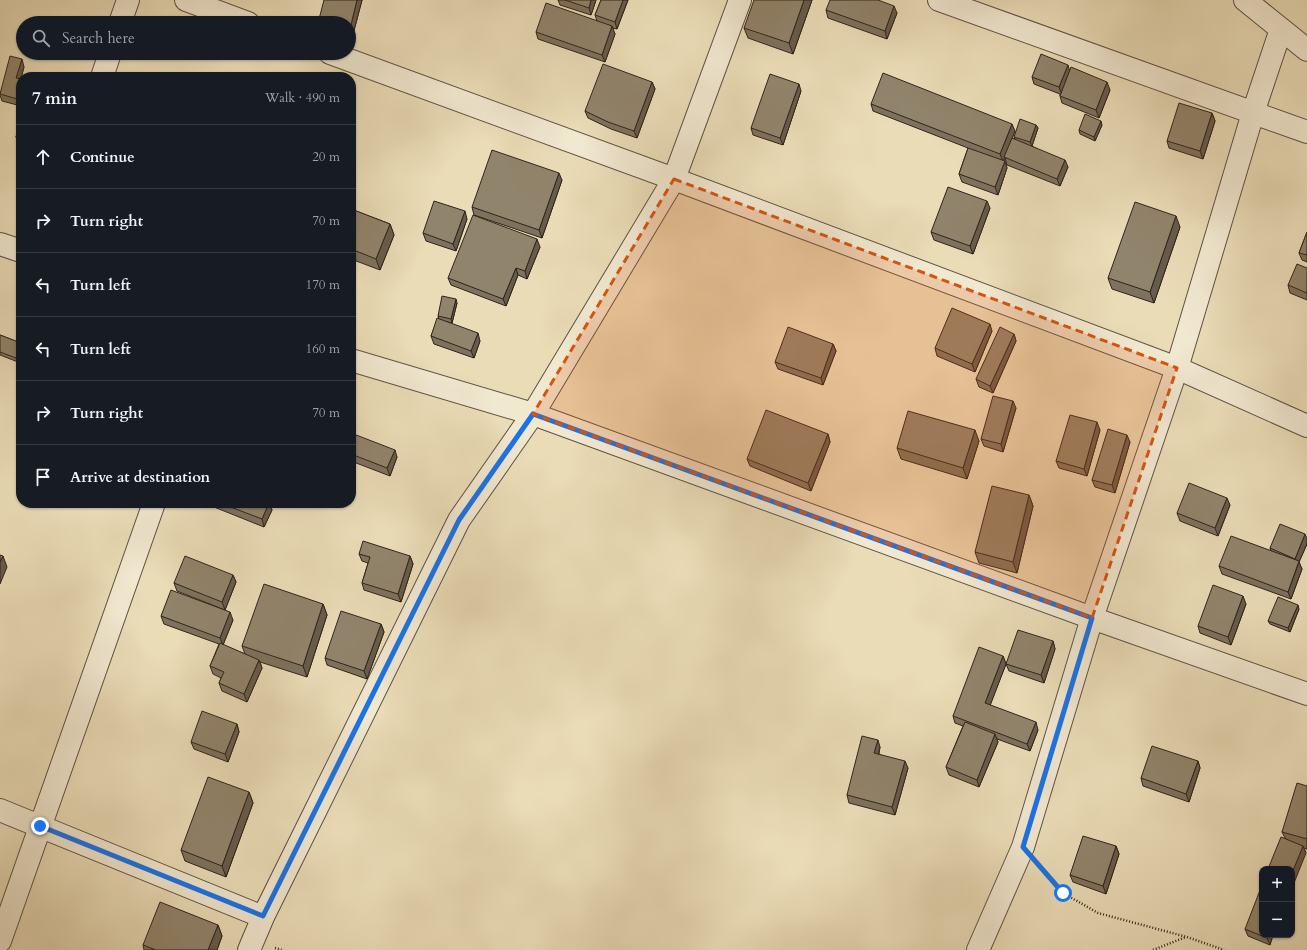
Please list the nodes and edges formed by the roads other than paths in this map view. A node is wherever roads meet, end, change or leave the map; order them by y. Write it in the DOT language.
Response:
graph roads {
  1 [pos="128,0"];
  2 [pos="186,0"];
  3 [pos="740,0"];
  4 [pos="938,0"];
  5 [pos="1245,0"];
  6 [pos="122,16"];
  7 [pos="229,16"];
  8 [pos="1281,29"];
  9 [pos="1307,50"];
  10 [pos="108,60"];
  11 [pos="349,60"];
  12 [pos="104,72"];
  13 [pos="1253,113"];
  14 [pos="1307,132"];
  15 [pos="674,179"];
  16 [pos="0,244"];
  17 [pos="16,249"];
  18 [pos="356,361"];
  19 [pos="1177,368"];
  20 [pos="533,414"];
  21 [pos="1307,426"];
  22 [pos="152,508"];
  23 [pos="1092,618"];
  24 [pos="1307,694"];
  25 [pos="0,810"];
  26 [pos="40,826"];
  27 [pos="263,916"];
  28 [pos="0,941"];
  29 [pos="249,950"];
  30 [pos="978,950"];
  1 -- 6 [label="street"];
  2 -- 7 [label="street"];
  3 -- 15 [label="street"];
  4 -- 13 [label="street"];
  5 -- 8 [label="street"];
  8 -- 9 [label="street"];
  8 -- 13 [label="street"];
  10 -- 12 [label="street"];
  11 -- 15 [label="street"];
  13 -- 14 [label="street"];
  13 -- 19 [label="street"];
  15 -- 19 [label="street"];
  15 -- 20 [label="street"];
  16 -- 17 [label="street"];
  18 -- 20 [label="street"];
  19 -- 21 [label="street"];
  19 -- 23 [label="street"];
  20 -- 23 [label="street"];
  20 -- 27 [label="street"];
  22 -- 26 [label="street"];
  23 -- 24 [label="street"];
  23 -- 30 [label="street"];
  25 -- 26 [label="street"];
  26 -- 27 [label="street"];
  26 -- 28 [label="street"];
  27 -- 29 [label="street"];
}
